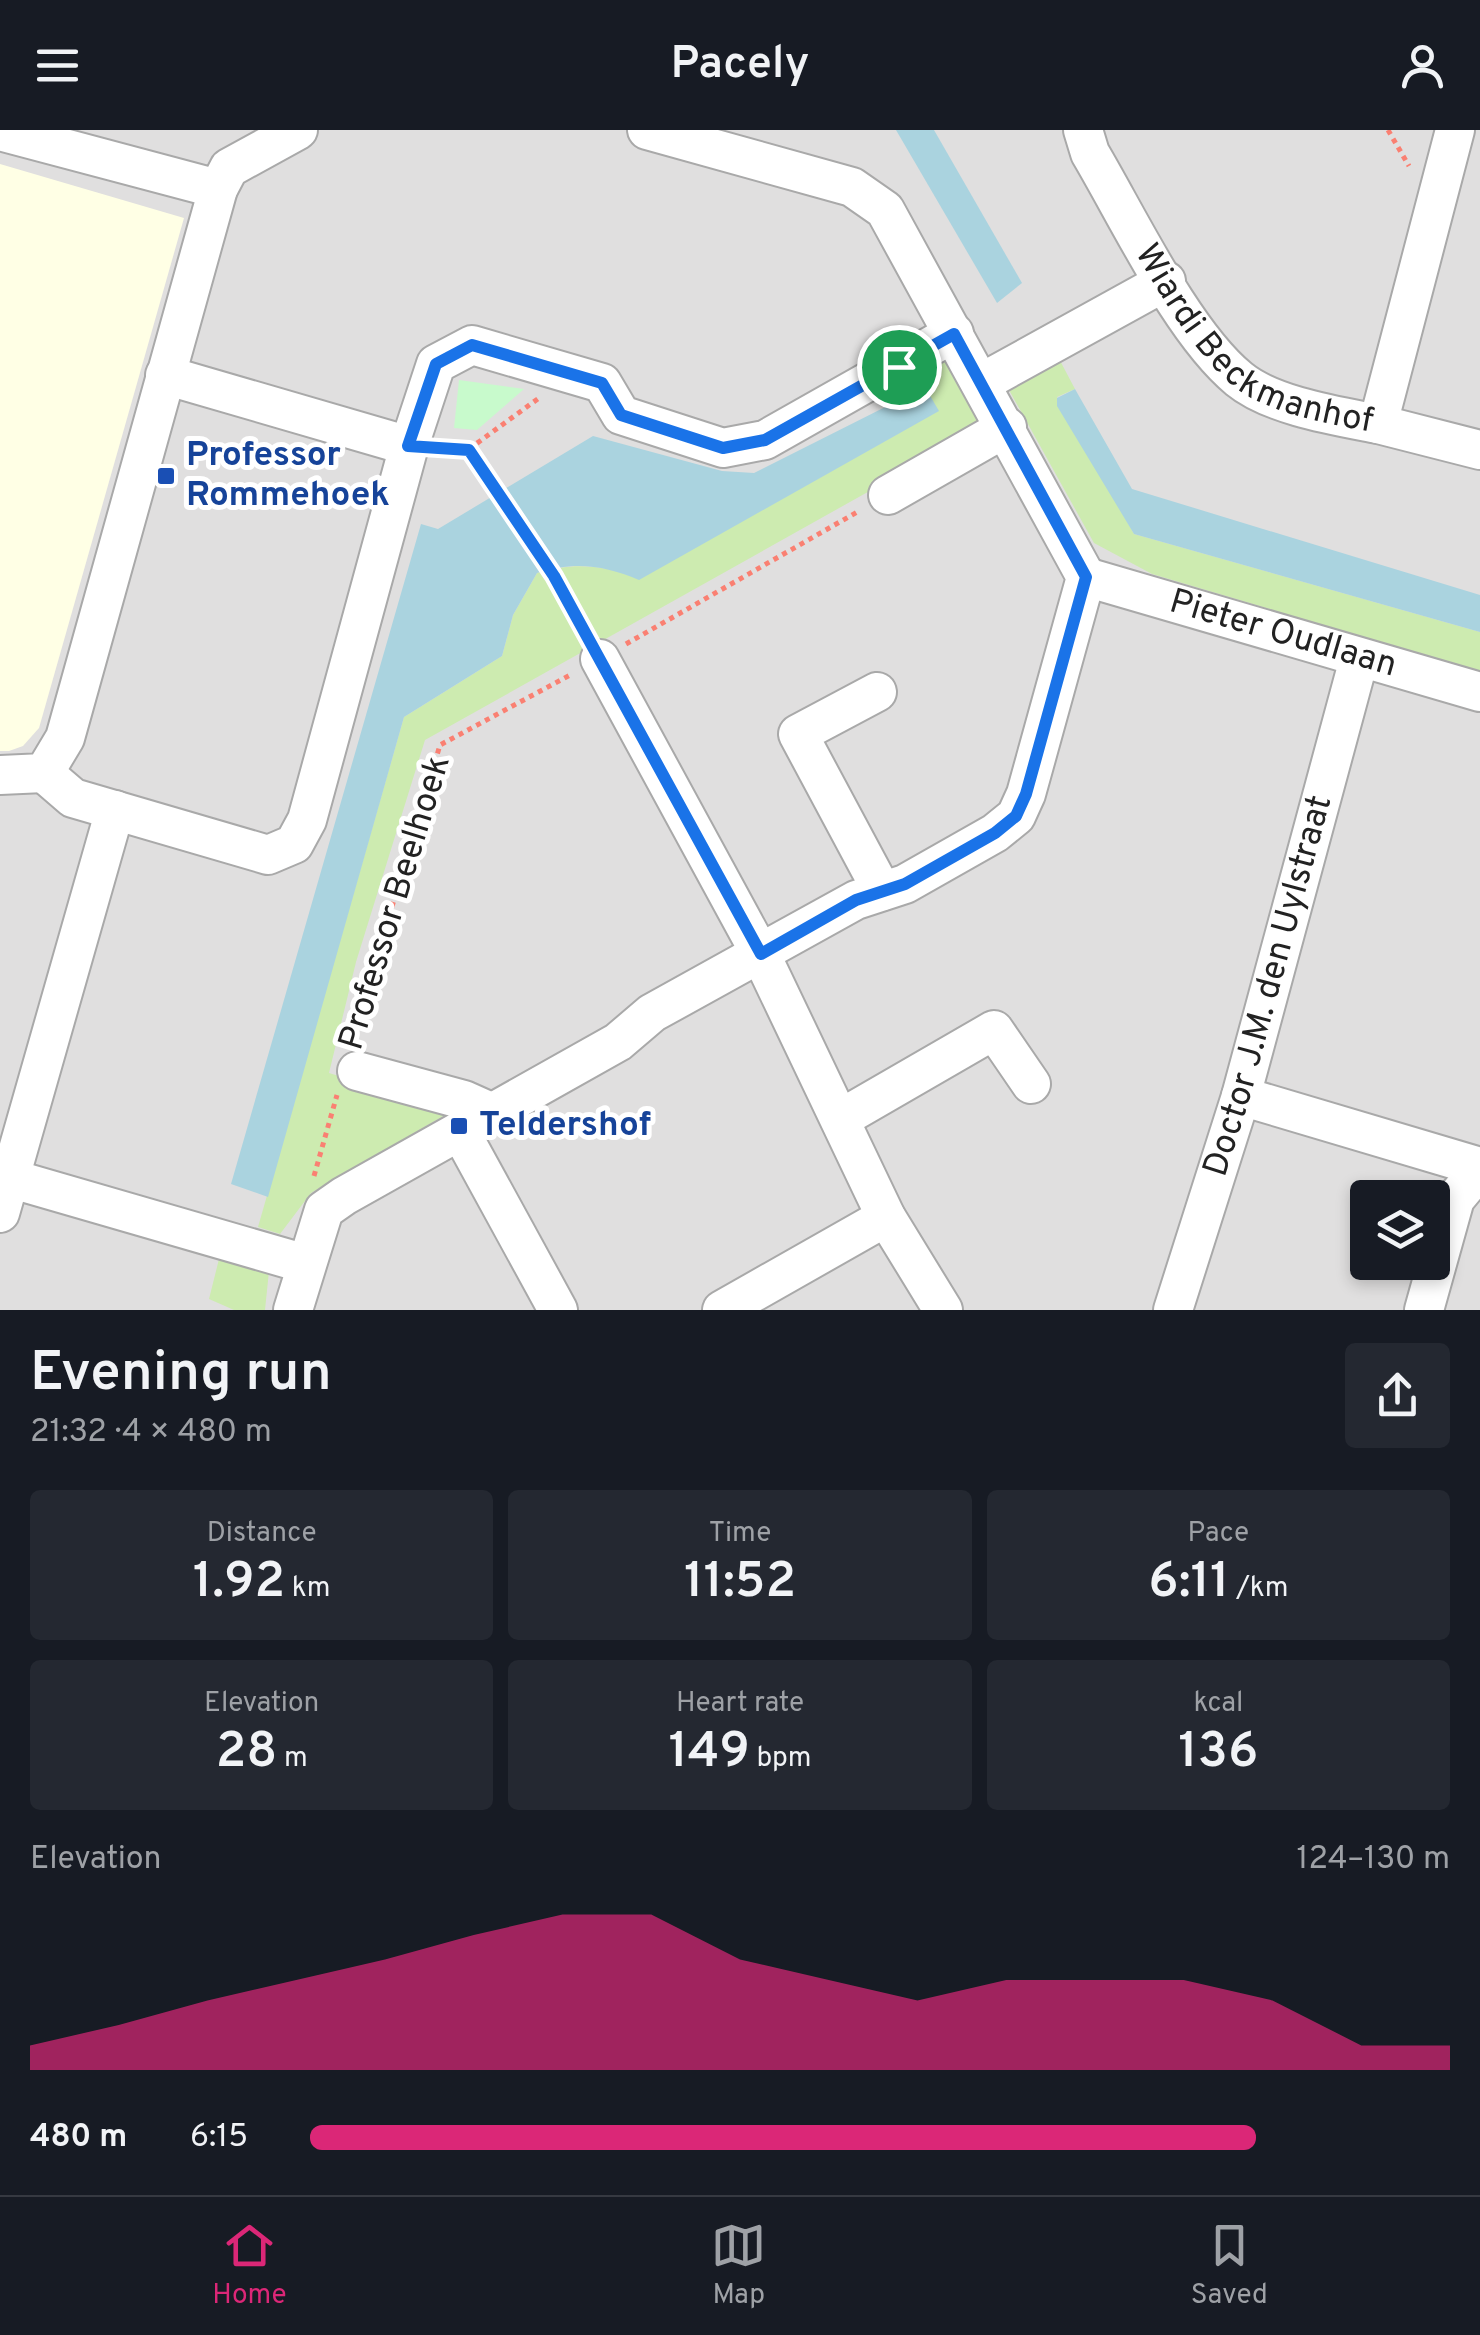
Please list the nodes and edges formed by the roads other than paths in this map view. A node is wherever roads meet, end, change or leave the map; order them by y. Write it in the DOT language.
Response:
graph roads {
  1 [pos="298,130"];
  2 [pos="646,130"];
  3 [pos="1082,130"];
  4 [pos="1456,130"];
  5 [pos="0,131"];
  6 [pos="705,138"];
  7 [pos="218,189"];
  8 [pos="1166,281"];
  9 [pos="954,334"];
  10 [pos="165,375"];
  11 [pos="983,382"];
  12 [pos="1378,424"];
  13 [pos="1008,427"];
  14 [pos="408,446"];
  15 [pos="1480,450"];
  16 [pos="888,495"];
  17 [pos="1086,577"];
  18 [pos="600,659"];
  19 [pos="1359,659"];
  20 [pos="877,692"];
  21 [pos="1480,692"];
  22 [pos="44,772"];
  23 [pos="0,775"];
  24 [pos="114,810"];
  25 [pos="882,892"];
  26 [pos="761,954"];
  27 [pos="349,1069"];
  28 [pos="1031,1084"];
  29 [pos="1241,1096"];
  30 [pos="493,1113"];
  31 [pos="840,1119"];
  32 [pos="460,1131"];
  33 [pos="1480,1168"];
  34 [pos="4,1196"];
  35 [pos="886,1217"];
  36 [pos="310,1248"];
  37 [pos="293,1310"];
  38 [pos="558,1310"];
  39 [pos="722,1310"];
  40 [pos="943,1310"];
  41 [pos="1173,1310"];
  42 [pos="1424,1310"];
  1 -- 7 [label="street"];
  2 -- 6 [label="street"];
  3 -- 8 [label="street, Wiardi Beckmanhof"];
  4 -- 12 [label="street, Wiardi Beckmanhof"];
  5 -- 7 [label="street"];
  6 -- 9 [label="street"];
  7 -- 10 [label="street"];
  8 -- 11 [label="street"];
  8 -- 12 [label="street, Wiardi Beckmanhof"];
  9 -- 11 [label="street"];
  9 -- 14 [label="street"];
  10 -- 14 [label="street"];
  10 -- 22 [label="street"];
  11 -- 13 [label="street"];
  12 -- 15 [label="street"];
  13 -- 16 [label="street"];
  13 -- 17 [label="street"];
  14 -- 24 [label="street"];
  17 -- 19 [label="street, Pieter Oudlaan"];
  17 -- 25 [label="street"];
  18 -- 26 [label="street"];
  19 -- 21 [label="street, Pieter Oudlaan"];
  19 -- 29 [label="street, Doctor J.M. den Uylstraat"];
  20 -- 25 [label="street"];
  22 -- 23 [label="street"];
  22 -- 24 [label="street"];
  24 -- 34 [label="street"];
  25 -- 26 [label="street"];
  26 -- 30 [label="street"];
  26 -- 31 [label="street"];
  27 -- 30 [label="street, Professor Beelhoek"];
  28 -- 31 [label="street"];
  29 -- 33 [label="street"];
  29 -- 41 [label="street, Doctor J.M. den Uylstraat"];
  30 -- 32 [label="street"];
  31 -- 35 [label="street"];
  32 -- 36 [label="street"];
  32 -- 38 [label="street"];
  33 -- 42 [label="street"];
  34 -- 36 [label="street"];
  35 -- 39 [label="street"];
  35 -- 40 [label="street"];
  36 -- 37 [label="street"];
}
